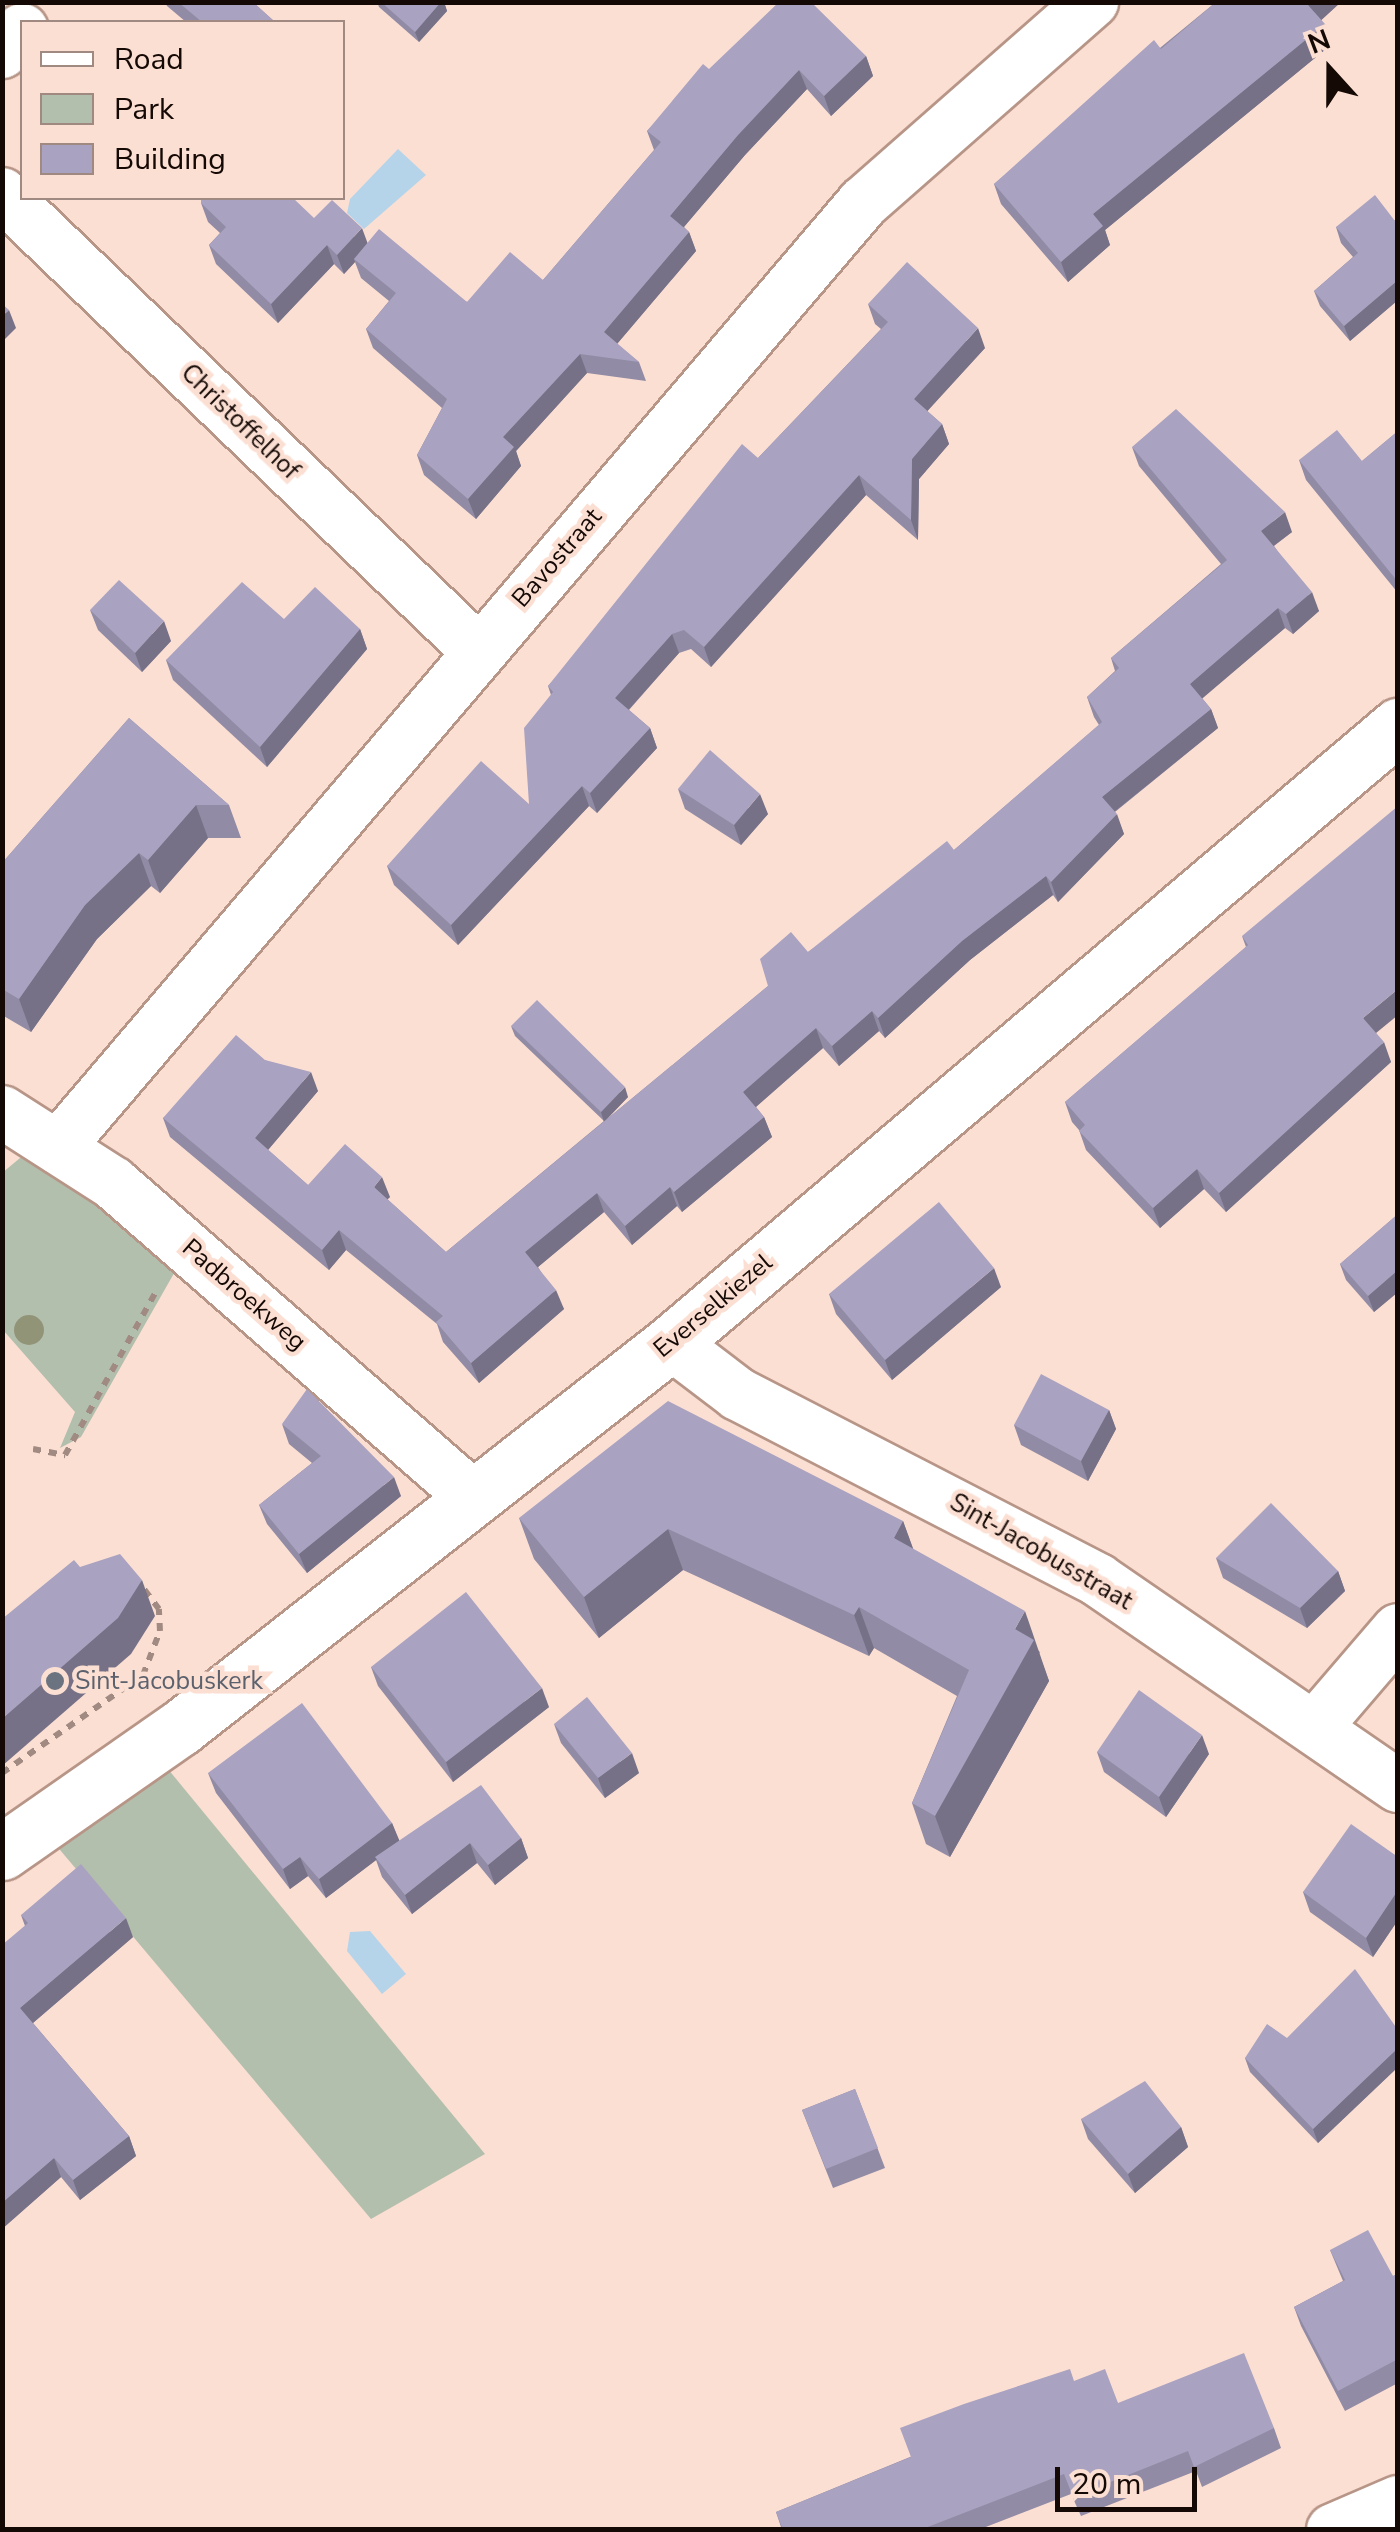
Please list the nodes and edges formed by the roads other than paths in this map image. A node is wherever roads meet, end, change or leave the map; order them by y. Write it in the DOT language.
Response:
graph roads {
  1 [pos="1092,2"];
  2 [pos="20,32"];
  3 [pos="2,52"];
  4 [pos="2,194"];
  5 [pos="477,650"];
  6 [pos="1398,726"];
  7 [pos="2,1112"];
  8 [pos="58,1147"];
  9 [pos="671,1343"];
  10 [pos="473,1497"];
  11 [pos="1398,1630"];
  12 [pos="1315,1727"];
  13 [pos="1398,1786"];
  14 [pos="2,1852"];
  15 [pos="1398,2502"];
  16 [pos="1333,2530"];
  1 -- 5 [label="street, Bavostraat"];
  2 -- 3 [label="street"];
  4 -- 5 [label="street, Christoffelhof"];
  5 -- 8 [label="street, Bavostraat"];
  6 -- 9 [label="street, Everselkiezel"];
  7 -- 8 [label="street, Padbroekweg"];
  8 -- 10 [label="street, Padbroekweg"];
  9 -- 10 [label="street, Everselkiezel"];
  9 -- 12 [label="street, Sint-Jacobusstraat"];
  10 -- 14 [label="street, Everselkiezel"];
  11 -- 12 [label="street"];
  12 -- 13 [label="street, Sint-Jacobusstraat"];
  15 -- 16 [label="street"];
}
